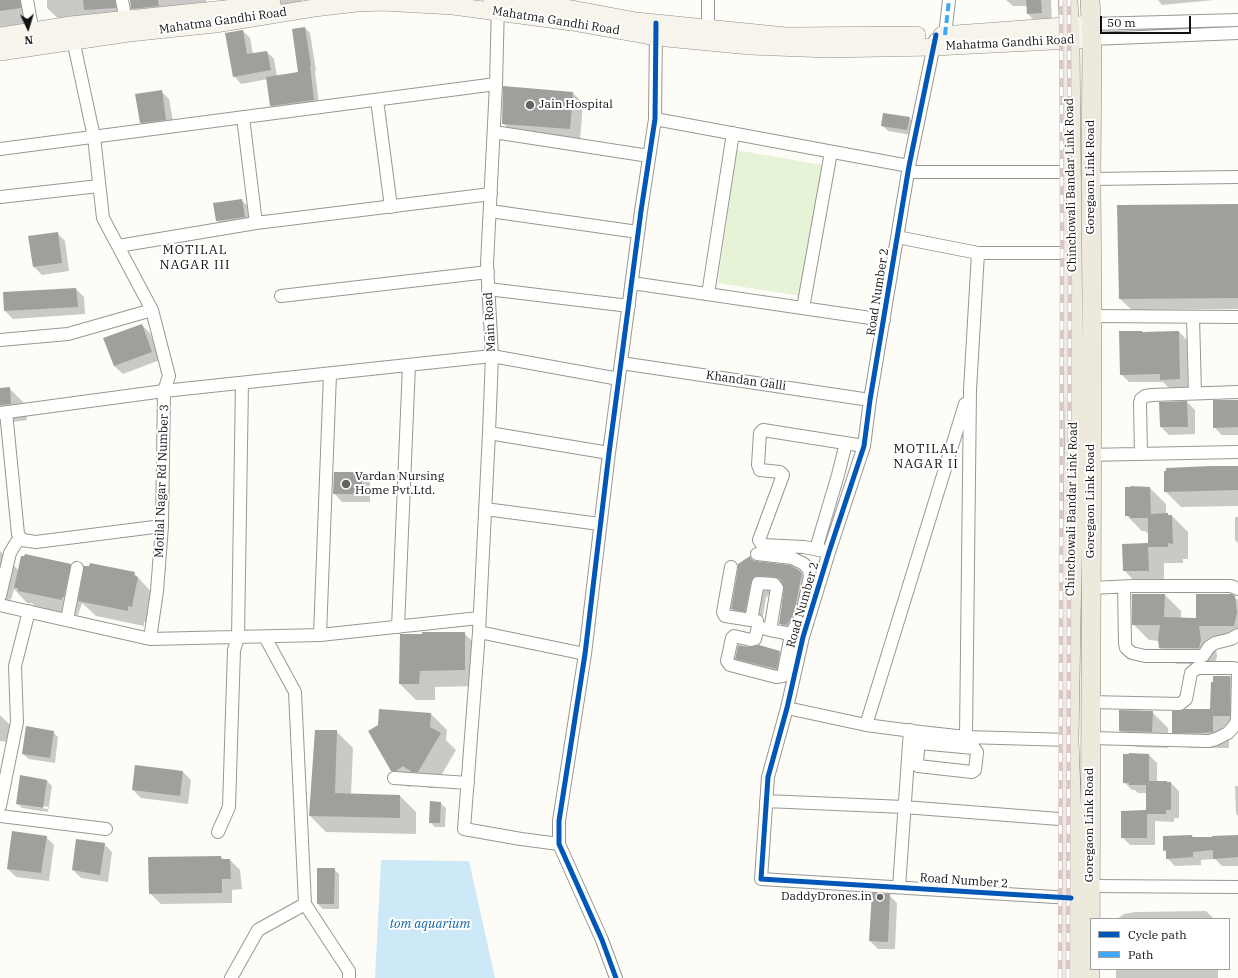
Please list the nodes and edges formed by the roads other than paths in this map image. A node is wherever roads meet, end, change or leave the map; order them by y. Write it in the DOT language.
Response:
graph roads {
  1 [pos="27,0"];
  2 [pos="122,0"];
  3 [pos="708,0"];
  4 [pos="949,0"];
  5 [pos="1068,0"];
  6 [pos="1090,0"];
  7 [pos="311,3"];
  8 [pos="496,4"];
  9 [pos="1238,20"];
  10 [pos="127,27"];
  11 [pos="656,30"];
  12 [pos="1091,31"];
  13 [pos="72,33"];
  14 [pos="1070,33"];
  15 [pos="1238,33"];
  16 [pos="708,35"];
  17 [pos="0,36"];
  18 [pos="938,39"];
  19 [pos="34,40"];
  20 [pos="0,52"];
  21 [pos="496,84"];
  22 [pos="377,100"];
  23 [pos="243,117"];
  24 [pos="655,119"];
  25 [pos="494,132"];
  26 [pos="733,133"];
  27 [pos="94,137"];
  28 [pos="0,149"];
  29 [pos="832,152"];
  30 [pos="649,156"];
  31 [pos="909,169"];
  32 [pos="1072,172"];
  33 [pos="1238,177"];
  34 [pos="1091,179"];
  35 [pos="99,186"];
  36 [pos="491,194"];
  37 [pos="0,197"];
  38 [pos="391,207"];
  39 [pos="490,211"];
  40 [pos="256,224"];
  41 [pos="638,232"];
  42 [pos="897,237"];
  43 [pos="118,246"];
  44 [pos="978,253"];
  45 [pos="1072,253"];
  46 [pos="488,272"];
  47 [pos="632,284"];
  48 [pos="488,289"];
  49 [pos="708,294"];
  50 [pos="281,296"];
  51 [pos="629,306"];
  52 [pos="803,308"];
  53 [pos="152,310"];
  54 [pos="1092,316"];
  55 [pos="1193,317"];
  56 [pos="1238,317"];
  57 [pos="884,320"];
  58 [pos="0,340"];
  59 [pos="492,356"];
  60 [pos="621,363"];
  61 [pos="409,365"];
  62 [pos="330,374"];
  63 [pos="619,379"];
  64 [pos="242,383"];
  65 [pos="970,390"];
  66 [pos="164,391"];
  67 [pos="1238,392"];
  68 [pos="1195,393"];
  69 [pos="870,400"];
  70 [pos="3,413"];
  71 [pos="489,433"];
  72 [pos="846,443"];
  73 [pos="864,446"];
  74 [pos="1238,452"];
  75 [pos="608,453"];
  76 [pos="1141,454"];
  77 [pos="1082,455"];
  78 [pos="485,509"];
  79 [pos="600,524"];
  80 [pos="162,526"];
  81 [pos="21,538"];
  82 [pos="816,549"];
  83 [pos="829,552"];
  84 [pos="757,554"];
  85 [pos="731,567"];
  86 [pos="77,568"];
  87 [pos="1124,587"];
  88 [pos="1091,588"];
  89 [pos="1238,589"];
  90 [pos="0,596"];
  91 [pos="0,605"];
  92 [pos="29,611"];
  93 [pos="479,618"];
  94 [pos="68,620"];
  95 [pos="754,623"];
  96 [pos="398,627"];
  97 [pos="770,630"];
  98 [pos="479,632"];
  99 [pos="320,635"];
  100 [pos="798,635"];
  101 [pos="1238,635"];
  102 [pos="265,637"];
  103 [pos="238,638"];
  104 [pos="150,639"];
  105 [pos="585,654"];
  106 [pos="1090,702"];
  107 [pos="787,708"];
  108 [pos="866,725"];
  109 [pos="916,735"];
  110 [pos="966,737"];
  111 [pos="1090,738"];
  112 [pos="1069,740"];
  113 [pos="394,778"];
  114 [pos="468,783"];
  115 [pos="766,801"];
  116 [pos="0,806"];
  117 [pos="904,807"];
  118 [pos="0,816"];
  119 [pos="1072,820"];
  120 [pos="106,830"];
  121 [pos="218,832"];
  122 [pos="559,844"];
  123 [pos="1090,886"];
  124 [pos="899,887"];
  125 [pos="1238,887"];
  126 [pos="1071,898"];
  127 [pos="305,904"];
  128 [pos="231,978"];
  129 [pos="348,978"];
  130 [pos="616,978"];
  131 [pos="1071,978"];
  132 [pos="1090,978"];
  1 -- 19 [label="street"];
  2 -- 10 [label="street"];
  3 -- 16 [label="street"];
  4 -- 18 [label="street, Road Number 2"];
  5 -- 14 [label="main road, Chinchowali Bandar Link Road"];
  6 -- 12 [label="main road, Goregaon Link Road"];
  7 -- 8 [label="main road, Mahatma Gandhi Road"];
  7 -- 10 [label="main road, Mahatma Gandhi Road"];
  8 -- 11 [label="main road, Mahatma Gandhi Road"];
  8 -- 21 [label="street, Main Road"];
  9 -- 12 [label="street"];
  10 -- 13 [label="main road, Mahatma Gandhi Road"];
  11 -- 16 [label="main road, Mahatma Gandhi Road"];
  11 -- 24 [label="street"];
  12 -- 14 [label="main road, Mahatma Gandhi Road"];
  12 -- 15 [label="street"];
  12 -- 34 [label="main road, Goregaon Link Road"];
  13 -- 19 [label="main road, Mahatma Gandhi Road"];
  13 -- 27 [label="street"];
  14 -- 18 [label="main road, Mahatma Gandhi Road"];
  14 -- 32 [label="main road, Chinchowali Bandar Link Road"];
  16 -- 18 [label="main road, Mahatma Gandhi Road"];
  17 -- 19 [label="main road, Mahatma Gandhi Road"];
  18 -- 31 [label="street, Road Number 2"];
  19 -- 20 [label="main road, Mahatma Gandhi Road"];
  21 -- 22 [label="street"];
  21 -- 25 [label="street, Main Road"];
  22 -- 23 [label="street"];
  22 -- 38 [label="street"];
  23 -- 27 [label="street"];
  23 -- 40 [label="street"];
  24 -- 26 [label="street"];
  24 -- 30 [label="street"];
  25 -- 30 [label="street"];
  25 -- 36 [label="street, Main Road"];
  26 -- 29 [label="street"];
  26 -- 49 [label="street"];
  27 -- 28 [label="street"];
  27 -- 35 [label="street"];
  29 -- 31 [label="street"];
  29 -- 52 [label="street"];
  30 -- 41 [label="street"];
  31 -- 32 [label="street"];
  31 -- 42 [label="street, Road Number 2"];
  32 -- 45 [label="main road, Chinchowali Bandar Link Road"];
  33 -- 34 [label="street"];
  34 -- 54 [label="main road, Goregaon Link Road"];
  35 -- 37 [label="street"];
  35 -- 43 [label="street"];
  36 -- 38 [label="street"];
  36 -- 39 [label="street, Main Road"];
  38 -- 40 [label="street"];
  39 -- 41 [label="street"];
  39 -- 46 [label="street, Main Road"];
  40 -- 43 [label="street"];
  41 -- 47 [label="street"];
  42 -- 44 [label="street"];
  42 -- 57 [label="street, Road Number 2"];
  43 -- 53 [label="street"];
  44 -- 45 [label="street"];
  44 -- 65 [label="street"];
  45 -- 77 [label="main road, Chinchowali Bandar Link Road"];
  46 -- 48 [label="street, Main Road"];
  46 -- 50 [label="street"];
  47 -- 49 [label="street"];
  47 -- 51 [label="street"];
  48 -- 51 [label="street"];
  48 -- 59 [label="street, Main Road"];
  49 -- 52 [label="street"];
  51 -- 60 [label="street"];
  52 -- 57 [label="street"];
  53 -- 58 [label="street"];
  53 -- 66 [label="street"];
  54 -- 55 [label="street"];
  54 -- 77 [label="main road, Goregaon Link Road"];
  55 -- 56 [label="street"];
  55 -- 68 [label="street"];
  57 -- 69 [label="street, Road Number 2"];
  59 -- 61 [label="street"];
  59 -- 63 [label="street"];
  59 -- 71 [label="street, Main Road"];
  60 -- 63 [label="street"];
  60 -- 69 [label="street, Khandan Galli"];
  61 -- 62 [label="street"];
  61 -- 96 [label="street"];
  62 -- 64 [label="street"];
  62 -- 99 [label="street"];
  63 -- 75 [label="street"];
  64 -- 66 [label="street"];
  64 -- 103 [label="street"];
  65 -- 108 [label="street"];
  65 -- 110 [label="street"];
  66 -- 70 [label="street, Motilal Nagar Rd Number 3"];
  66 -- 80 [label="street, Motilal Nagar Rd Number 3"];
  67 -- 68 [label="street"];
  68 -- 76 [label="street"];
  69 -- 73 [label="street, Road Number 2"];
  70 -- 81 [label="street"];
  71 -- 75 [label="street"];
  71 -- 78 [label="street, Main Road"];
  72 -- 73 [label="street"];
  72 -- 82 [label="street"];
  72 -- 82 [label="street"];
  73 -- 83 [label="street, Road Number 2"];
  74 -- 76 [label="street"];
  75 -- 79 [label="street"];
  76 -- 77 [label="street"];
  77 -- 88 [label="main road, Goregaon Link Road"];
  77 -- 112 [label="main road, Chinchowali Bandar Link Road"];
  78 -- 79 [label="street"];
  78 -- 93 [label="street, Main Road"];
  79 -- 105 [label="street"];
  80 -- 81 [label="street"];
  80 -- 104 [label="street, Motilal Nagar Rd Number 3"];
  81 -- 90 [label="street"];
  82 -- 83 [label="street"];
  83 -- 100 [label="street, Road Number 2"];
  84 -- 100 [label="street"];
  85 -- 95 [label="street"];
  86 -- 94 [label="street"];
  87 -- 88 [label="street"];
  87 -- 89 [label="street"];
  87 -- 101 [label="street"];
  88 -- 106 [label="main road, Goregaon Link Road"];
  91 -- 92 [label="street"];
  92 -- 94 [label="street"];
  92 -- 116 [label="street"];
  93 -- 96 [label="street"];
  93 -- 98 [label="street, Main Road"];
  94 -- 104 [label="street"];
  95 -- 97 [label="street"];
  95 -- 97 [label="street"];
  95 -- 100 [label="street"];
  96 -- 99 [label="street"];
  97 -- 100 [label="street"];
  98 -- 105 [label="street"];
  98 -- 114 [label="street, Main Road"];
  99 -- 102 [label="street"];
  100 -- 107 [label="street, Road Number 2"];
  102 -- 103 [label="street"];
  102 -- 127 [label="street"];
  103 -- 104 [label="street"];
  103 -- 121 [label="street"];
  105 -- 122 [label="street"];
  106 -- 111 [label="main road, Goregaon Link Road"];
  106 -- 111 [label="street"];
  107 -- 108 [label="street"];
  107 -- 115 [label="street, Road Number 2"];
  108 -- 109 [label="street"];
  109 -- 109 [label="street"];
  109 -- 110 [label="street"];
  109 -- 117 [label="street"];
  110 -- 112 [label="street"];
  111 -- 123 [label="main road, Goregaon Link Road"];
  112 -- 119 [label="main road, Chinchowali Bandar Link Road"];
  113 -- 114 [label="street"];
  114 -- 122 [label="street, Main Road"];
  115 -- 117 [label="street"];
  115 -- 124 [label="street, Road Number 2"];
  117 -- 119 [label="street"];
  117 -- 124 [label="street"];
  118 -- 120 [label="street"];
  119 -- 126 [label="main road, Chinchowali Bandar Link Road"];
  122 -- 130 [label="street"];
  123 -- 125 [label="street"];
  123 -- 132 [label="main road, Goregaon Link Road"];
  124 -- 126 [label="street, Road Number 2"];
  126 -- 131 [label="main road, Chinchowali Bandar Link Road"];
  127 -- 128 [label="street"];
  127 -- 129 [label="street"];
}
